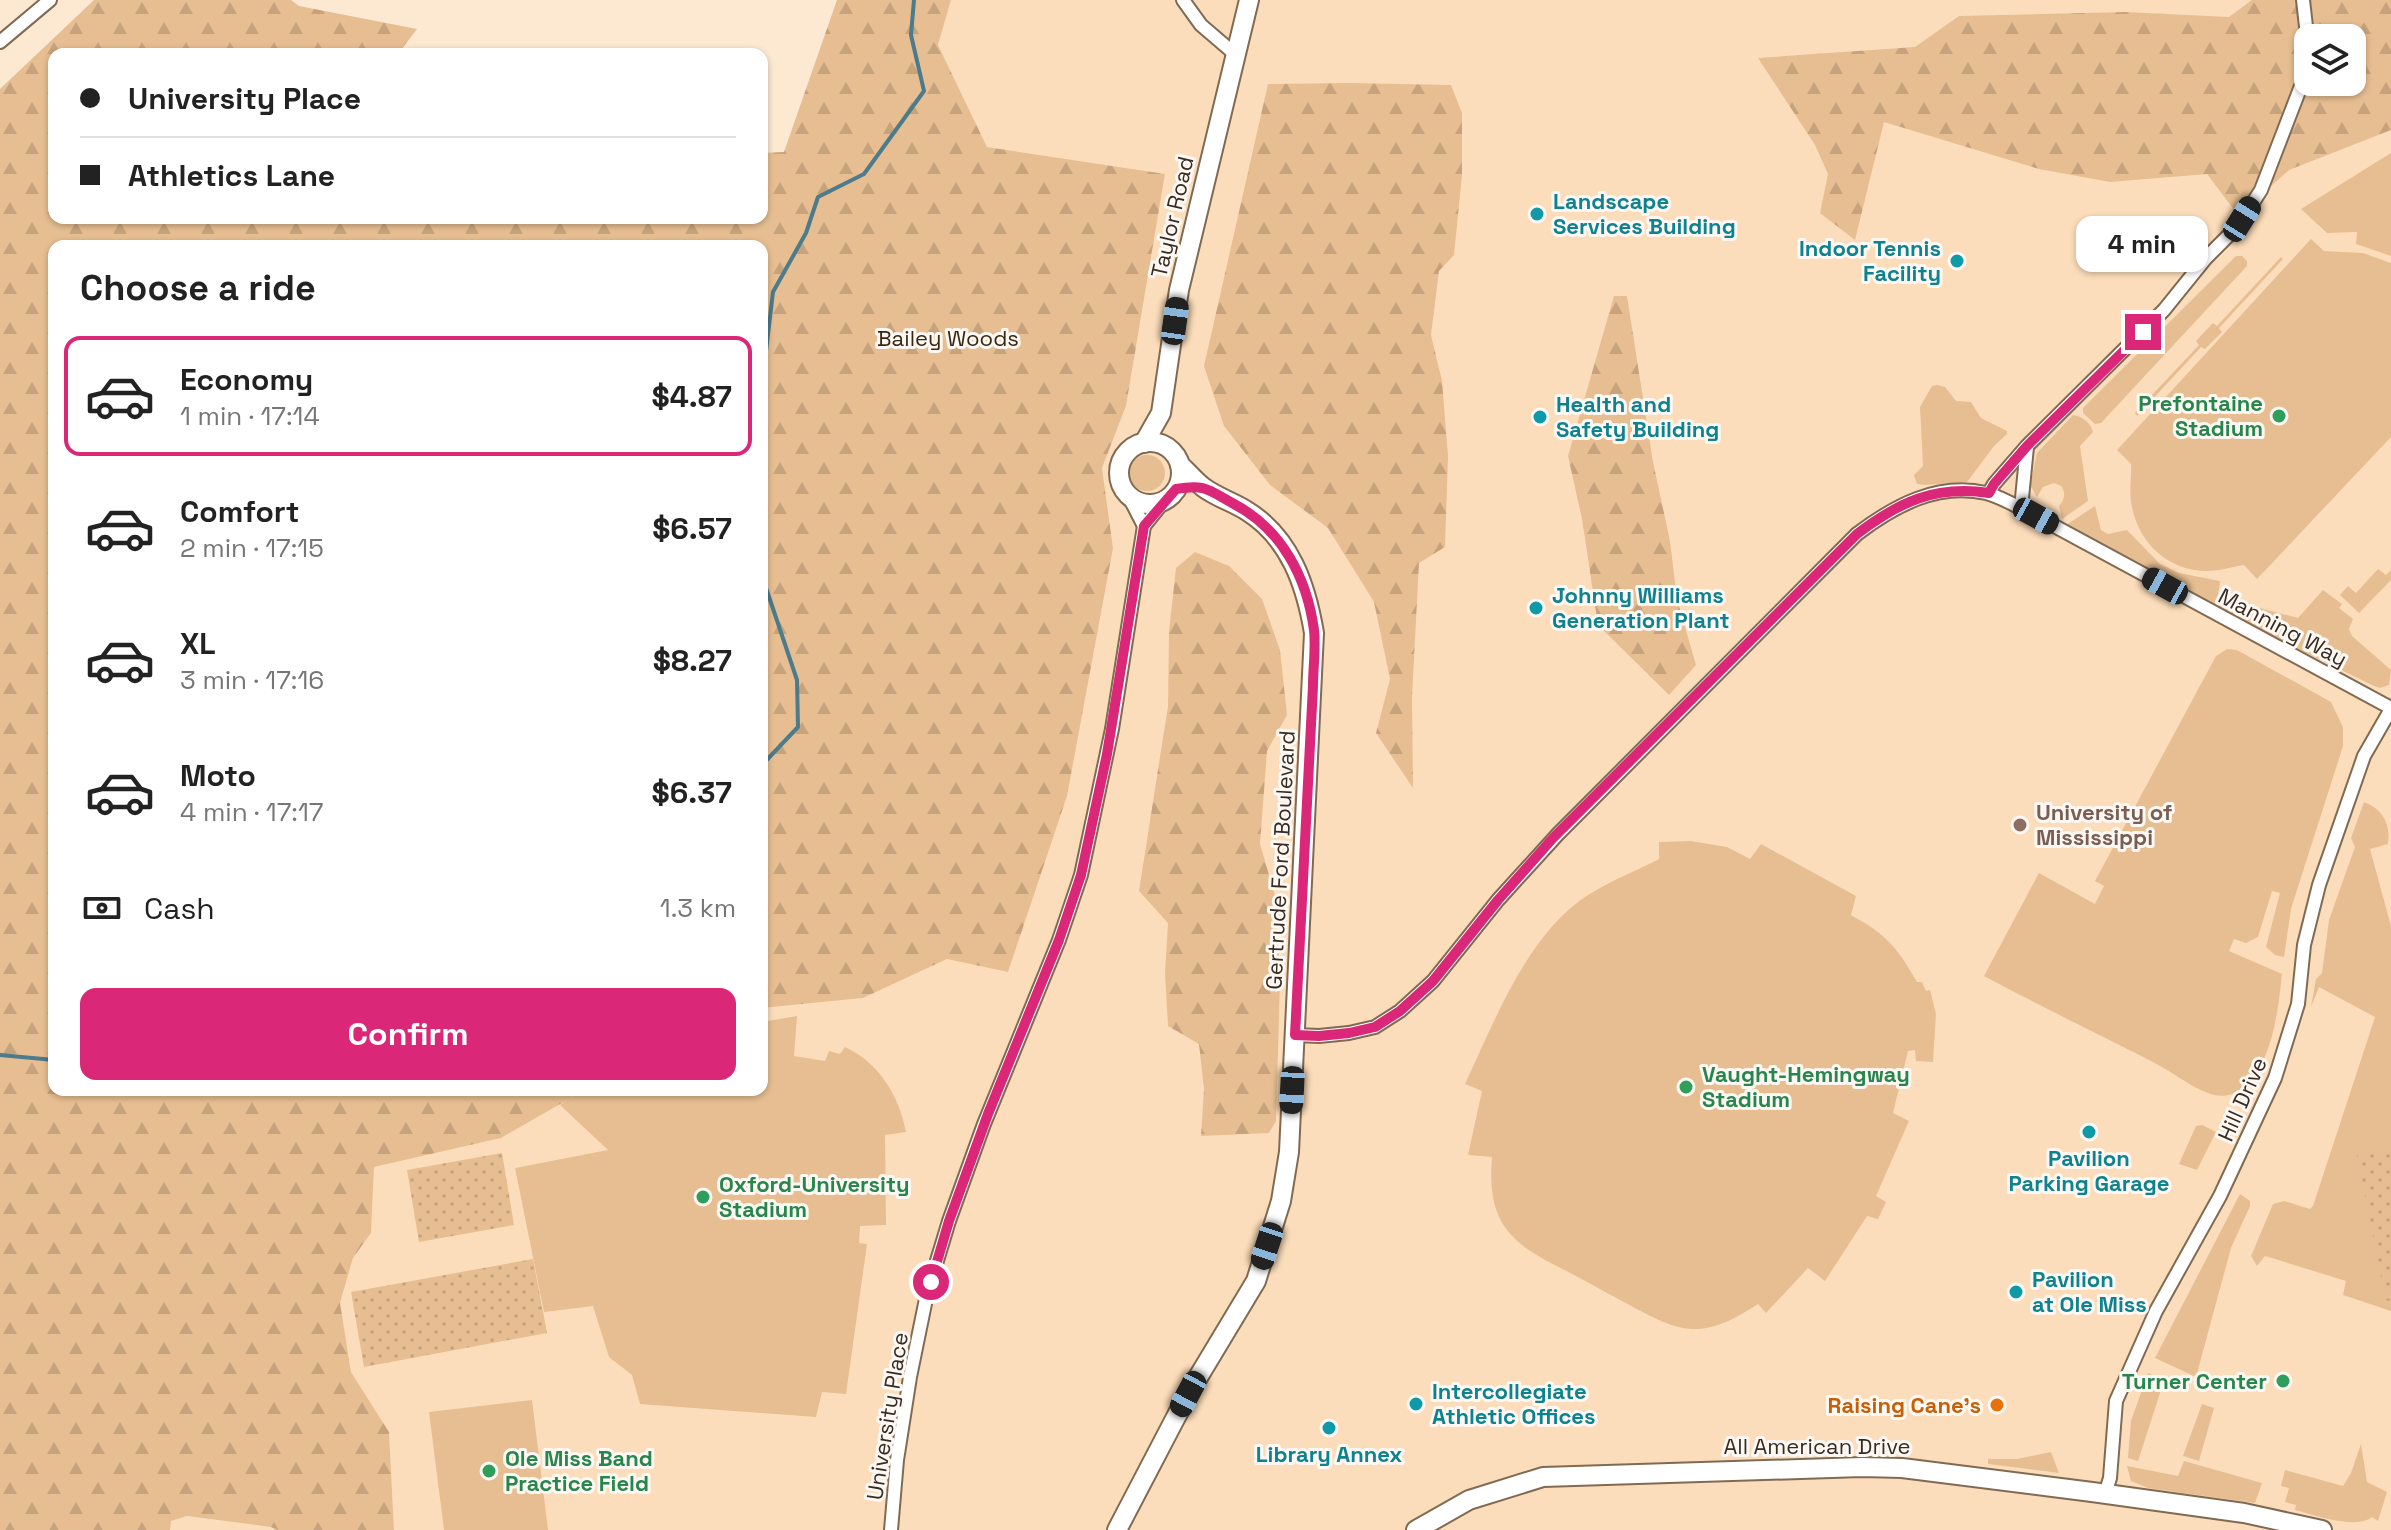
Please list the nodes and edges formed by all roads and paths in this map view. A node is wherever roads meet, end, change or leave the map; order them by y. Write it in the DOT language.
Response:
graph roads {
  1 [pos="50,0"];
  2 [pos="1183,0"];
  3 [pos="1249,0"];
  4 [pos="2303,0"];
  5 [pos="2306,24"];
  6 [pos="0,41"];
  7 [pos="1236,55"];
  8 [pos="2297,96"];
  9 [pos="1161,413"];
  10 [pos="1144,443"];
  11 [pos="2027,446"];
  12 [pos="1176,459"];
  13 [pos="1201,486"];
  14 [pos="1989,493"];
  15 [pos="1128,495"];
  16 [pos="1170,495"];
  17 [pos="2021,508"];
  18 [pos="1144,526"];
  19 [pos="2391,709"];
  20 [pos="1295,1035"];
  21 [pos="2105,1494"];
  22 [pos="891,1530"];
  23 [pos="1117,1530"];
  24 [pos="1416,1530"];
  25 [pos="2322,1530"];
  1 -- 6 [label="street"];
  2 -- 7 [label="street"];
  3 -- 7 [label="street, Taylor Road"];
  4 -- 5 [label="street"];
  7 -- 9 [label="street, Taylor Road"];
  8 -- 11 [label="street"];
  9 -- 10 [label="street, Taylor Road"];
  9 -- 12 [label="street"];
  10 -- 12 [label="street"];
  10 -- 15 [label="street"];
  11 -- 14 [label="street"];
  11 -- 17 [label="street"];
  12 -- 13 [label="street, Gertrude Ford Boulevard"];
  12 -- 16 [label="street"];
  13 -- 16 [label="street"];
  13 -- 20 [label="street, Gertrude Ford Boulevard"];
  14 -- 17 [label="street, Manning Way"];
  14 -- 20 [label="street, Manning Way"];
  15 -- 16 [label="street"];
  15 -- 18 [label="street"];
  16 -- 18 [label="street, University Place"];
  17 -- 19 [label="street, Manning Way"];
  18 -- 22 [label="street, University Place"];
  19 -- 21 [label="street, Hill Drive"];
  20 -- 23 [label="street, Gertrude Ford Boulevard"];
  21 -- 24 [label="street, All American Drive"];
  21 -- 25 [label="street, All American Drive"];
}
